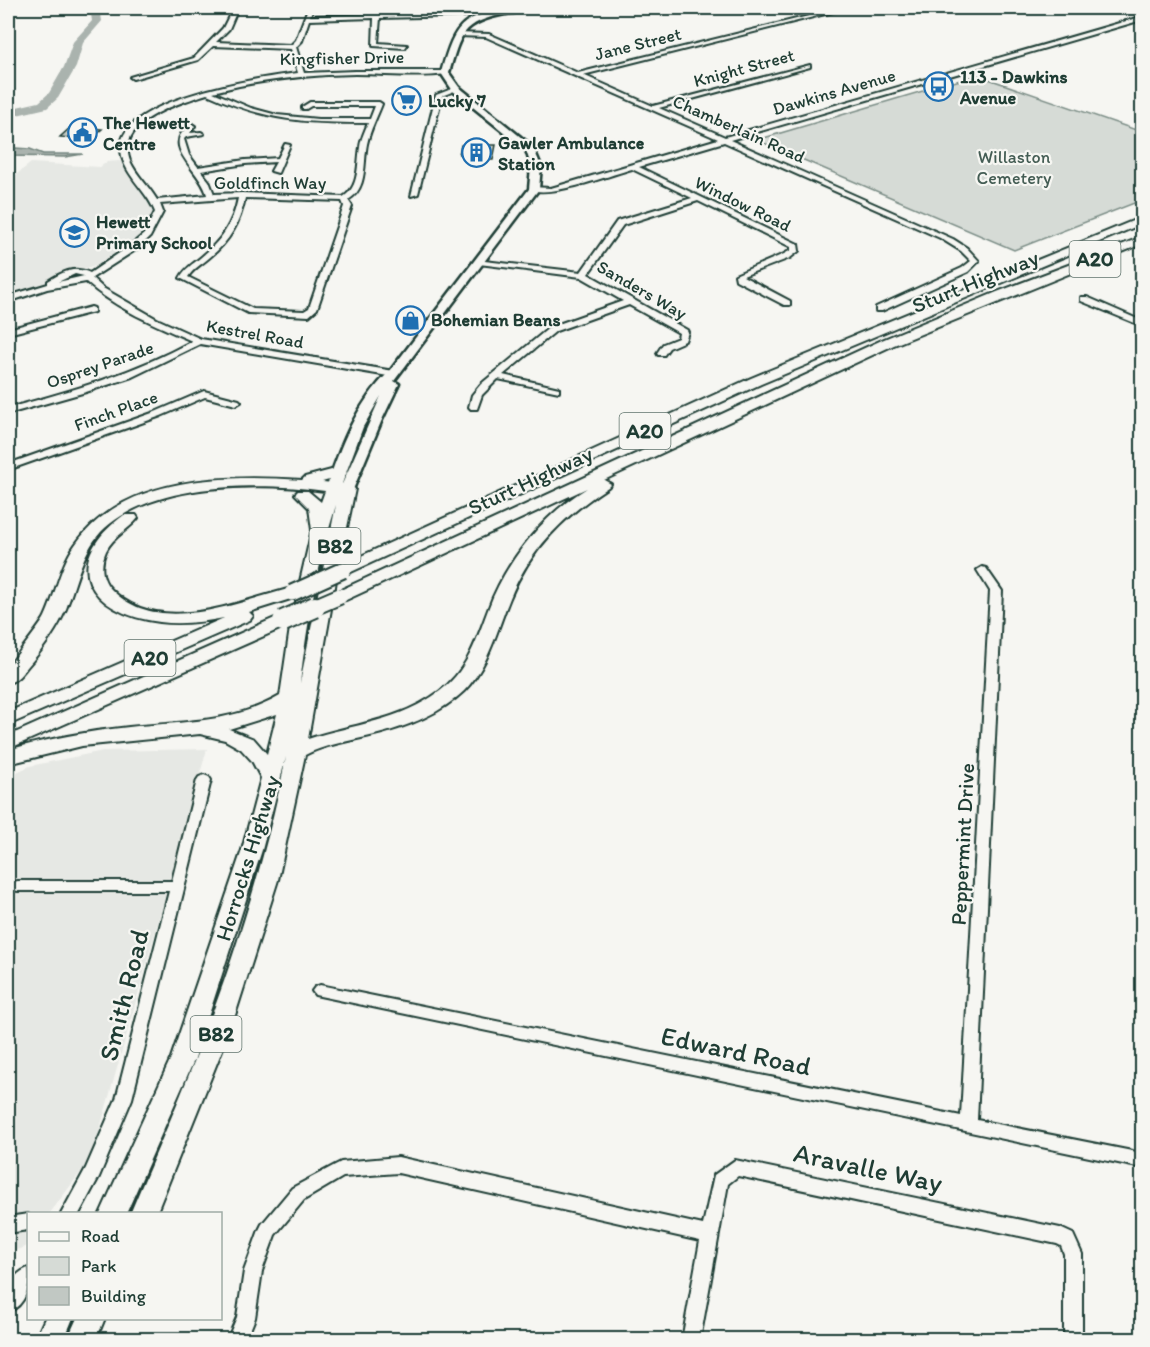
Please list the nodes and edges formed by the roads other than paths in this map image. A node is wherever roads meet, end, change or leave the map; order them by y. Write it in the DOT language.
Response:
graph roads {
  1 [pos="235,8"];
  2 [pos="310,8"];
  3 [pos="528,8"];
  4 [pos="846,8"];
  5 [pos="464,11"];
  6 [pos="377,16"];
  7 [pos="307,18"];
  8 [pos="1143,18"];
  9 [pos="478,28"];
  10 [pos="458,34"];
  11 [pos="212,44"];
  12 [pos="405,46"];
  13 [pos="293,47"];
  14 [pos="808,66"];
  15 [pos="445,73"];
  16 [pos="301,74"];
  17 [pos="577,75"];
  18 [pos="134,77"];
  19 [pos="456,89"];
  20 [pos="207,92"];
  21 [pos="307,104"];
  22 [pos="653,108"];
  23 [pos="372,121"];
  24 [pos="192,126"];
  25 [pos="201,134"];
  26 [pos="183,135"];
  27 [pos="723,140"];
  28 [pos="287,146"];
  29 [pos="279,160"];
  30 [pos="632,166"];
  31 [pos="197,169"];
  32 [pos="275,171"];
  33 [pos="534,189"];
  34 [pos="414,194"];
  35 [pos="242,195"];
  36 [pos="211,197"];
  37 [pos="344,199"];
  38 [pos="698,199"];
  39 [pos="156,202"];
  40 [pos="1143,220"];
  41 [pos="1143,240"];
  42 [pos="480,262"];
  43 [pos="109,263"];
  44 [pos="80,271"];
  45 [pos="584,275"];
  46 [pos="62,276"];
  47 [pos="88,277"];
  48 [pos="72,283"];
  49 [pos="45,287"];
  50 [pos="100,290"];
  51 [pos="1084,298"];
  52 [pos="8,299"];
  53 [pos="631,301"];
  54 [pos="787,303"];
  55 [pos="879,309"];
  56 [pos="91,310"];
  57 [pos="1143,324"];
  58 [pos="8,332"];
  59 [pos="199,341"];
  60 [pos="661,353"];
  61 [pos="395,372"];
  62 [pos="497,375"];
  63 [pos="556,390"];
  64 [pos="236,402"];
  65 [pos="474,407"];
  66 [pos="8,411"];
  67 [pos="689,433"];
  68 [pos="8,467"];
  69 [pos="339,473"];
  70 [pos="275,483"];
  71 [pos="340,489"];
  72 [pos="303,495"];
  73 [pos="316,544"];
  74 [pos="982,570"];
  75 [pos="292,593"];
  76 [pos="8,677"];
  77 [pos="308,681"];
  78 [pos="290,717"];
  79 [pos="8,719"];
  80 [pos="196,728"];
  81 [pos="349,733"];
  82 [pos="8,743"];
  83 [pos="295,752"];
  84 [pos="8,757"];
  85 [pos="204,780"];
  86 [pos="271,780"];
  87 [pos="18,886"];
  88 [pos="178,886"];
  89 [pos="320,991"];
  90 [pos="969,1124"];
  91 [pos="1143,1161"];
  92 [pos="70,1212"];
  93 [pos="114,1212"];
  94 [pos="144,1212"];
  95 [pos="27,1222"];
  96 [pos="8,1225"];
  97 [pos="710,1235"];
  98 [pos="27,1278"];
  99 [pos="8,1303"];
  100 [pos="59,1320"];
  101 [pos="91,1320"];
  102 [pos="49,1340"];
  103 [pos="81,1340"];
  104 [pos="236,1340"];
  105 [pos="691,1340"];
  106 [pos="1073,1340"];
  1 -- 11 [label="street"];
  2 -- 7 [label="street"];
  3 -- 9 [label="main road"];
  4 -- 17 [label="street, Jane Street"];
  5 -- 6 [label="street"];
  5 -- 9 [label="street"];
  6 -- 7 [label="street"];
  6 -- 12 [label="street"];
  7 -- 13 [label="street"];
  8 -- 27 [label="street, Dawkins Avenue"];
  9 -- 10 [label="street, Chamberlain Road"];
  9 -- 10 [label="main road"];
  9 -- 17 [label="street, Chamberlain Road"];
  10 -- 15 [label="main road"];
  11 -- 13 [label="street"];
  11 -- 18 [label="street"];
  13 -- 16 [label="street"];
  14 -- 22 [label="street, Knight Street"];
  15 -- 16 [label="street, Kingfisher Drive"];
  15 -- 19 [label="main road"];
  16 -- 20 [label="street, Kingfisher Drive"];
  17 -- 22 [label="street, Chamberlain Road"];
  19 -- 33 [label="main road"];
  19 -- 34 [label="street"];
  20 -- 23 [label="street"];
  20 -- 39 [label="street, Kingfisher Drive"];
  21 -- 23 [label="street"];
  22 -- 27 [label="street, Chamberlain Road"];
  23 -- 37 [label="street, Goldfinch Way"];
  24 -- 26 [label="street"];
  25 -- 26 [label="street"];
  26 -- 31 [label="street"];
  27 -- 30 [label="street, Dawkins Avenue"];
  27 -- 55 [label="street, Chamberlain Road"];
  28 -- 29 [label="street"];
  29 -- 31 [label="street"];
  29 -- 32 [label="street"];
  30 -- 33 [label="street, Dawkins Avenue"];
  30 -- 38 [label="street, Window Road"];
  31 -- 36 [label="street"];
  33 -- 42 [label="main road"];
  35 -- 36 [label="street, Goldfinch Way"];
  35 -- 37 [label="street, Goldfinch Way"];
  35 -- 37 [label="street"];
  36 -- 39 [label="street, Goldfinch Way"];
  38 -- 45 [label="street"];
  38 -- 54 [label="street, Window Road"];
  39 -- 43 [label="street"];
  40 -- 75 [label="highway, Sturt Highway / A20, bridge"];
  41 -- 67 [label="highway, Sturt Highway / A20"];
  42 -- 45 [label="street, Sanders Way"];
  42 -- 61 [label="main road"];
  43 -- 44 [label="street"];
  43 -- 47 [label="street"];
  44 -- 46 [label="street"];
  44 -- 47 [label="street, Kestrel Road"];
  45 -- 53 [label="street, Sanders Way"];
  46 -- 48 [label="street"];
  46 -- 49 [label="street"];
  47 -- 48 [label="street"];
  47 -- 50 [label="street, Kestrel Road"];
  48 -- 49 [label="street"];
  48 -- 50 [label="street, Kestrel Road"];
  49 -- 52 [label="street"];
  50 -- 59 [label="street, Kestrel Road"];
  51 -- 57 [label="street"];
  53 -- 60 [label="street, Sanders Way"];
  53 -- 62 [label="street"];
  56 -- 58 [label="street"];
  59 -- 61 [label="street, Kestrel Road"];
  59 -- 66 [label="street, Osprey Parade"];
  61 -- 69 [label="main road"];
  61 -- 71 [label="main road"];
  62 -- 63 [label="street"];
  62 -- 65 [label="street"];
  64 -- 68 [label="street, Finch Place"];
  67 -- 81 [label="highway"];
  67 -- 82 [label="highway, Sturt Highway / A20, bridge"];
  69 -- 70 [label="highway"];
  69 -- 71 [label="main road"];
  70 -- 71 [label="highway"];
  70 -- 76 [label="highway"];
  71 -- 72 [label="highway"];
  71 -- 73 [label="highway, Horrocks Highway / B82"];
  71 -- 77 [label="highway, Horrocks Highway / B82"];
  72 -- 73 [label="highway"];
  72 -- 75 [label="highway"];
  73 -- 78 [label="highway, Horrocks Highway / B82"];
  74 -- 90 [label="street, Peppermint Drive"];
  75 -- 79 [label="highway, Sturt Highway / A20"];
  77 -- 78 [label="highway, Horrocks Highway / B82"];
  77 -- 78 [label="highway"];
  78 -- 80 [label="highway"];
  78 -- 81 [label="highway"];
  78 -- 83 [label="highway, Horrocks Highway / B82"];
  78 -- 86 [label="highway, Horrocks Highway / B82"];
  80 -- 84 [label="highway"];
  80 -- 86 [label="highway"];
  81 -- 83 [label="highway"];
  83 -- 94 [label="highway, Horrocks Highway / B82"];
  85 -- 88 [label="street, Smith Road"];
  86 -- 93 [label="highway, Horrocks Highway / B82"];
  87 -- 88 [label="street"];
  88 -- 92 [label="street, Smith Road"];
  89 -- 90 [label="street, Edward Road"];
  90 -- 91 [label="street, Edward Road"];
  95 -- 96 [label="street"];
  97 -- 104 [label="street"];
  97 -- 105 [label="street, Aravalle Way"];
  97 -- 106 [label="street, Aravalle Way"];
  98 -- 99 [label="street"];
  100 -- 102 [label="highway"];
  101 -- 103 [label="highway"];
}
